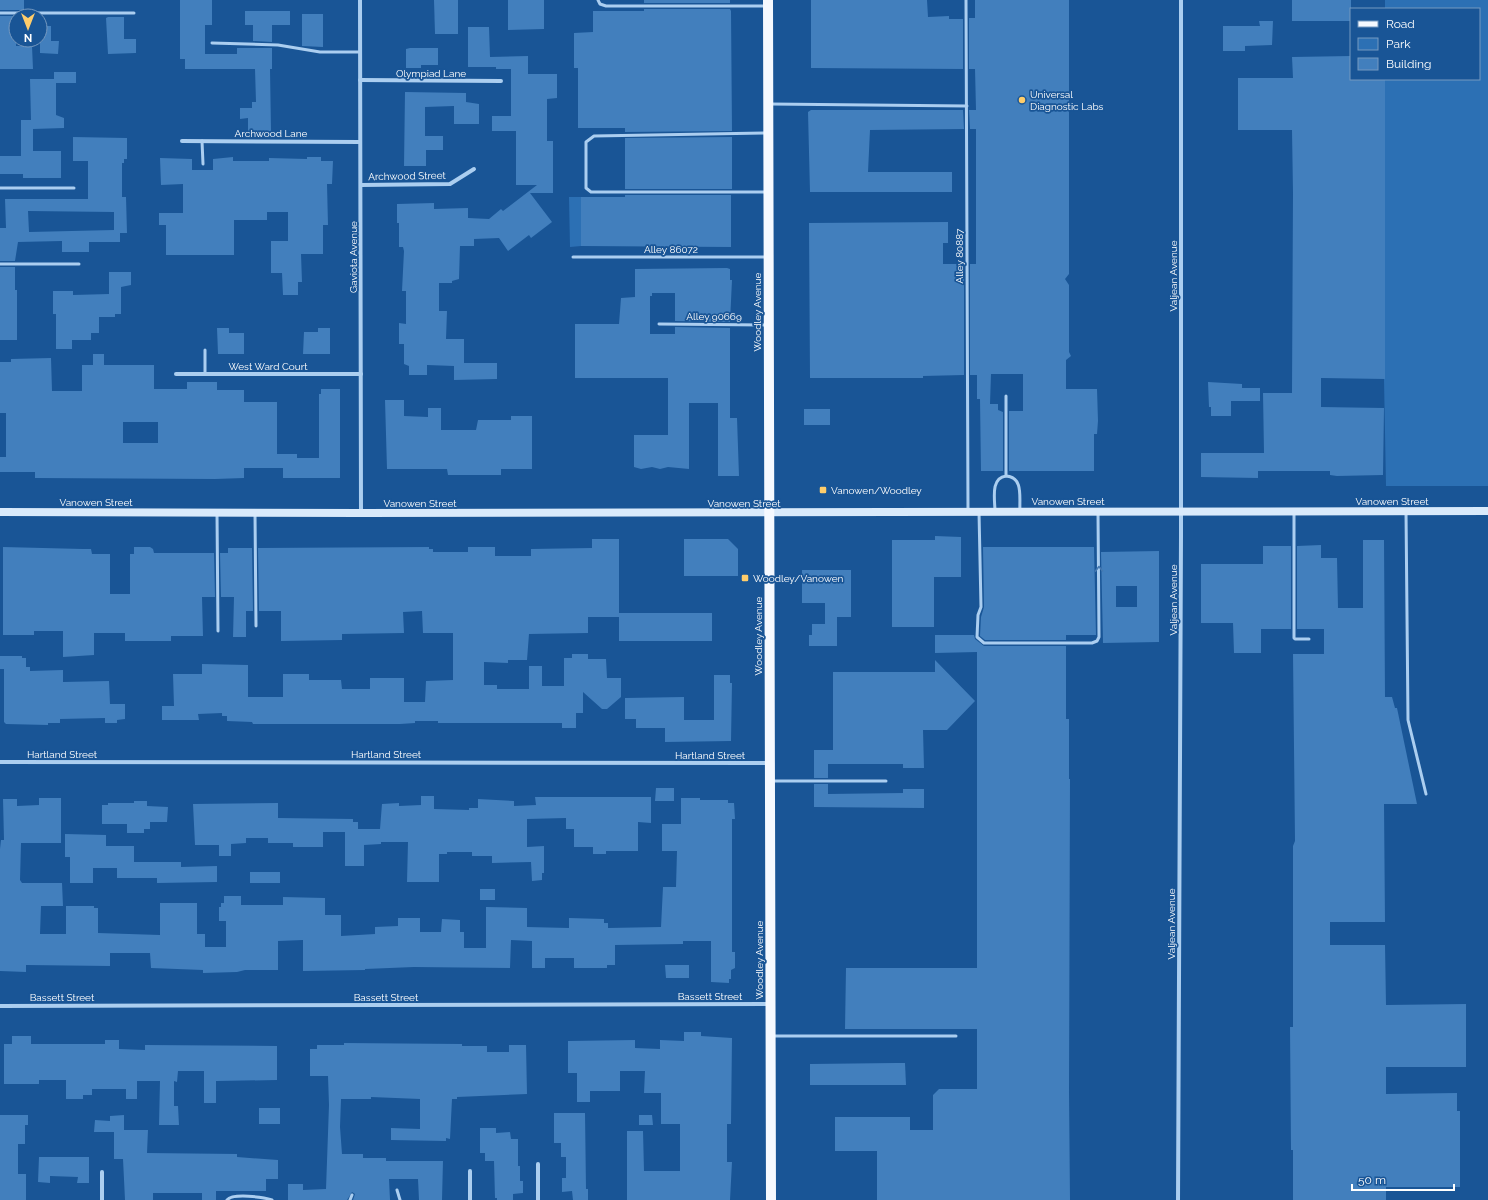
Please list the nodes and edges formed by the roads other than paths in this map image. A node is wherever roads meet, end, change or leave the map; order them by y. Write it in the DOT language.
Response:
graph roads {
  1 [pos="360,0"];
  2 [pos="598,0"];
  3 [pos="638,0"];
  4 [pos="966,0"];
  5 [pos="1181,0"];
  6 [pos="768,3"];
  7 [pos="638,6"];
  8 [pos="0,13"];
  9 [pos="134,13"];
  10 [pos="212,43"];
  11 [pos="360,52"];
  12 [pos="360,80"];
  13 [pos="501,81"];
  14 [pos="768,104"];
  15 [pos="967,106"];
  16 [pos="768,133"];
  17 [pos="182,141"];
  18 [pos="202,141"];
  19 [pos="360,142"];
  20 [pos="203,164"];
  21 [pos="474,169"];
  22 [pos="361,185"];
  23 [pos="0,188"];
  24 [pos="74,188"];
  25 [pos="768,192"];
  26 [pos="573,257"];
  27 [pos="769,257"];
  28 [pos="0,264"];
  29 [pos="79,264"];
  30 [pos="659,324"];
  31 [pos="769,325"];
  32 [pos="205,350"];
  33 [pos="176,374"];
  34 [pos="205,374"];
  35 [pos="361,374"];
  36 [pos="1006,396"];
  37 [pos="1006,476"];
  38 [pos="1098,511"];
  39 [pos="1294,511"];
  40 [pos="1406,511"];
  41 [pos="1488,511"];
  42 [pos="0,512"];
  43 [pos="968,512"];
  44 [pos="979,512"];
  45 [pos="995,512"];
  46 [pos="1020,512"];
  47 [pos="1181,512"];
  48 [pos="217,513"];
  49 [pos="255,513"];
  50 [pos="361,513"];
  51 [pos="769,513"];
  52 [pos="256,626"];
  53 [pos="218,631"];
  54 [pos="1309,639"];
  55 [pos="0,762"];
  56 [pos="771,763"];
  57 [pos="771,781"];
  58 [pos="886,781"];
  59 [pos="1426,794"];
  60 [pos="771,1004"];
  61 [pos="0,1006"];
  62 [pos="771,1036"];
  63 [pos="956,1036"];
  64 [pos="538,1164"];
  65 [pos="470,1171"];
  66 [pos="102,1172"];
  67 [pos="396,1190"];
  68 [pos="352,1195"];
  69 [pos="102,1200"];
  70 [pos="227,1200"];
  71 [pos="272,1200"];
  72 [pos="350,1200"];
  73 [pos="400,1200"];
  74 [pos="470,1200"];
  75 [pos="538,1200"];
  76 [pos="772,1200"];
  77 [pos="1178,1200"];
  1 -- 11 [label="street, Gaviota Avenue"];
  2 -- 7 [label="lane"];
  3 -- 7 [label="lane"];
  4 -- 15 [label="lane, Alley 80887"];
  5 -- 47 [label="street, Valjean Avenue"];
  6 -- 7 [label="lane"];
  6 -- 14 [label="main road, Woodley Avenue"];
  8 -- 9 [label="lane"];
  10 -- 11 [label="lane"];
  11 -- 12 [label="street, Gaviota Avenue"];
  12 -- 13 [label="street, Olympiad Lane"];
  12 -- 19 [label="street, Gaviota Avenue"];
  14 -- 15 [label="lane"];
  14 -- 16 [label="main road, Woodley Avenue"];
  15 -- 43 [label="lane, Alley 80887"];
  16 -- 25 [label="main road, Woodley Avenue"];
  16 -- 25 [label="lane"];
  17 -- 18 [label="street, Archwood Lane"];
  18 -- 19 [label="street, Archwood Lane"];
  18 -- 20 [label="lane"];
  19 -- 22 [label="street, Gaviota Avenue"];
  21 -- 22 [label="street, Archwood Street"];
  22 -- 35 [label="street, Gaviota Avenue"];
  23 -- 24 [label="lane"];
  25 -- 27 [label="main road, Woodley Avenue"];
  26 -- 27 [label="lane, Alley 86072"];
  27 -- 31 [label="main road, Woodley Avenue"];
  28 -- 29 [label="lane"];
  30 -- 31 [label="lane, Alley 90669"];
  31 -- 51 [label="main road, Woodley Avenue"];
  32 -- 34 [label="lane"];
  33 -- 34 [label="street, West Ward Court"];
  34 -- 35 [label="street, West Ward Court"];
  35 -- 50 [label="street, Gaviota Avenue"];
  36 -- 37 [label="lane"];
  37 -- 45 [label="lane"];
  37 -- 46 [label="lane"];
  44 -- 38 [label="lane, one-way"];
  38 -- 46 [label="main road, Vanowen Street"];
  38 -- 47 [label="main road, Vanowen Street"];
  39 -- 40 [label="main road, Vanowen Street"];
  39 -- 47 [label="main road, Vanowen Street"];
  39 -- 54 [label="lane"];
  40 -- 41 [label="main road, Vanowen Street"];
  40 -- 59 [label="lane"];
  42 -- 48 [label="main road, Vanowen Street"];
  43 -- 44 [label="main road, Vanowen Street"];
  43 -- 51 [label="main road, Vanowen Street"];
  44 -- 45 [label="main road, Vanowen Street"];
  45 -- 46 [label="main road, Vanowen Street"];
  47 -- 77 [label="street, Valjean Avenue"];
  48 -- 49 [label="main road, Vanowen Street"];
  48 -- 53 [label="lane"];
  49 -- 50 [label="main road, Vanowen Street"];
  49 -- 52 [label="lane"];
  50 -- 51 [label="main road, Vanowen Street"];
  51 -- 56 [label="main road, Woodley Avenue"];
  55 -- 56 [label="street, Hartland Street"];
  56 -- 57 [label="main road, Woodley Avenue"];
  57 -- 58 [label="lane"];
  57 -- 60 [label="main road, Woodley Avenue"];
  60 -- 61 [label="street, Bassett Street"];
  60 -- 62 [label="main road, Woodley Avenue"];
  62 -- 63 [label="lane"];
  62 -- 76 [label="main road, Woodley Avenue"];
  64 -- 75 [label="street"];
  65 -- 74 [label="street"];
  66 -- 69 [label="street"];
  67 -- 73 [label="lane"];
  68 -- 72 [label="lane"];
  70 -- 71 [label="lane"];
}
